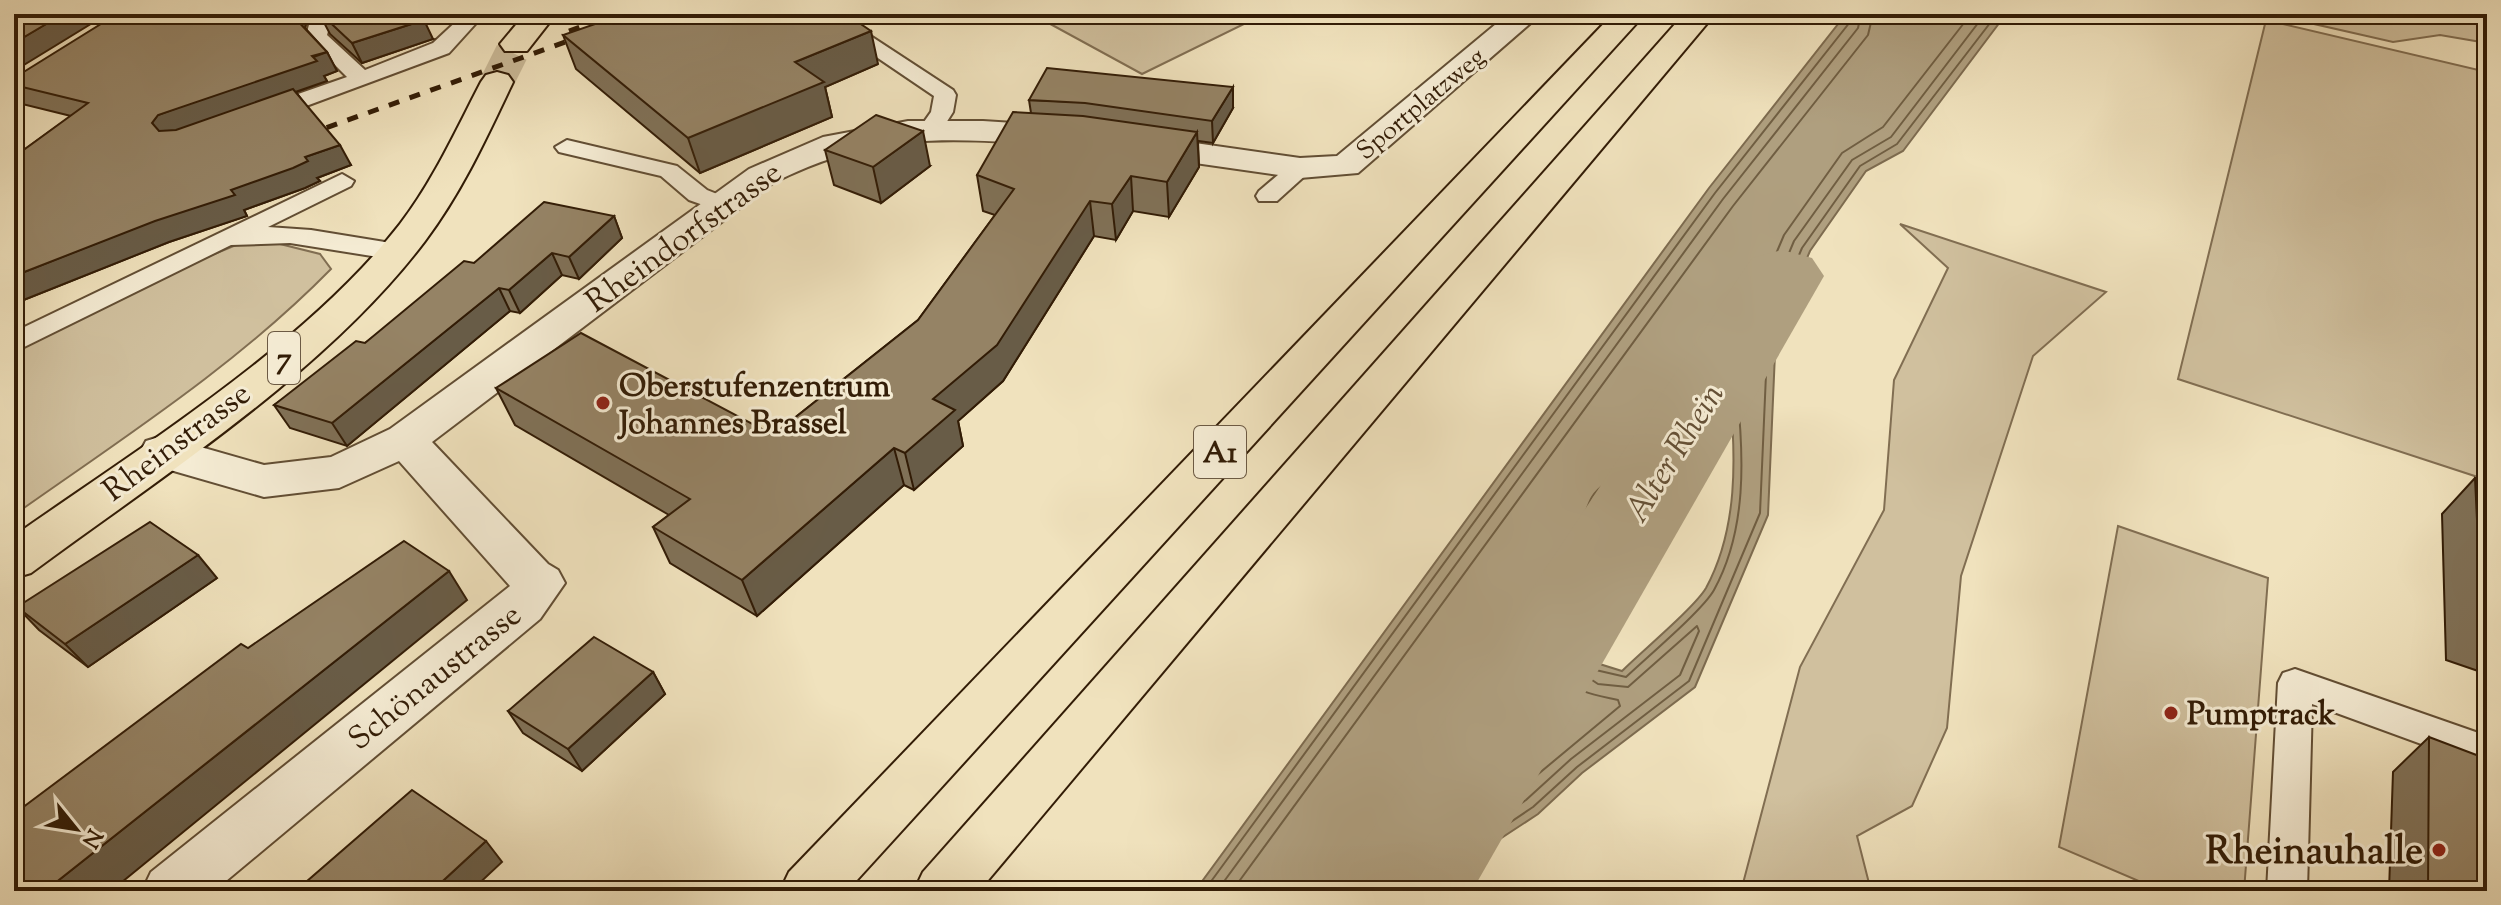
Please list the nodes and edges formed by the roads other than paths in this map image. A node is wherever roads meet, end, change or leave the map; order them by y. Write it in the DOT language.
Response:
graph roads {
  1 [pos="332,14"];
  2 [pos="541,14"];
  3 [pos="823,14"];
  4 [pos="1526,14"];
  5 [pos="1630,14"];
  6 [pos="1700,14"];
  7 [pos="468,21"];
  8 [pos="516,44"];
  9 [pos="362,79"];
  10 [pos="497,82"];
  11 [pos="236,123"];
  12 [pos="931,129"];
  13 [pos="567,147"];
  14 [pos="1300,168"];
  15 [pos="342,181"];
  16 [pos="1268,196"];
  17 [pos="723,205"];
  18 [pos="225,238"];
  19 [pos="397,252"];
  20 [pos="14,343"];
  21 [pos="405,440"];
  22 [pos="162,452"];
  23 [pos="14,560"];
  24 [pos="2487,752"];
  25 [pos="171,891"];
  26 [pos="809,891"];
  27 [pos="943,891"];
  28 [pos="2287,891"];
  1 -- 9 [label="lane"];
  2 -- 8 [label="main road"];
  3 -- 12 [label="lane"];
  4 -- 14 [label="street, Sportplatzweg"];
  5 -- 26 [label="main road, A1"];
  6 -- 27 [label="main road, A1"];
  7 -- 9 [label="lane"];
  9 -- 11 [label="lane"];
  10 -- 19 [label="main road, Rheinstrasse / 7"];
  12 -- 14 [label="street, Rheindorfstrasse"];
  12 -- 17 [label="street, Rheindorfstrasse"];
  13 -- 17 [label="lane"];
  14 -- 16 [label="lane"];
  15 -- 18 [label="lane"];
  17 -- 21 [label="street, Rheindorfstrasse"];
  18 -- 19 [label="lane"];
  18 -- 20 [label="lane"];
  19 -- 22 [label="main road, Rheinstrasse / 7"];
  21 -- 22 [label="street, Rheindorfstrasse"];
  21 -- 25 [label="street, Schönaustrasse"];
  22 -- 23 [label="main road, Rheinstrasse / 7"];
  24 -- 28 [label="lane"];
}
